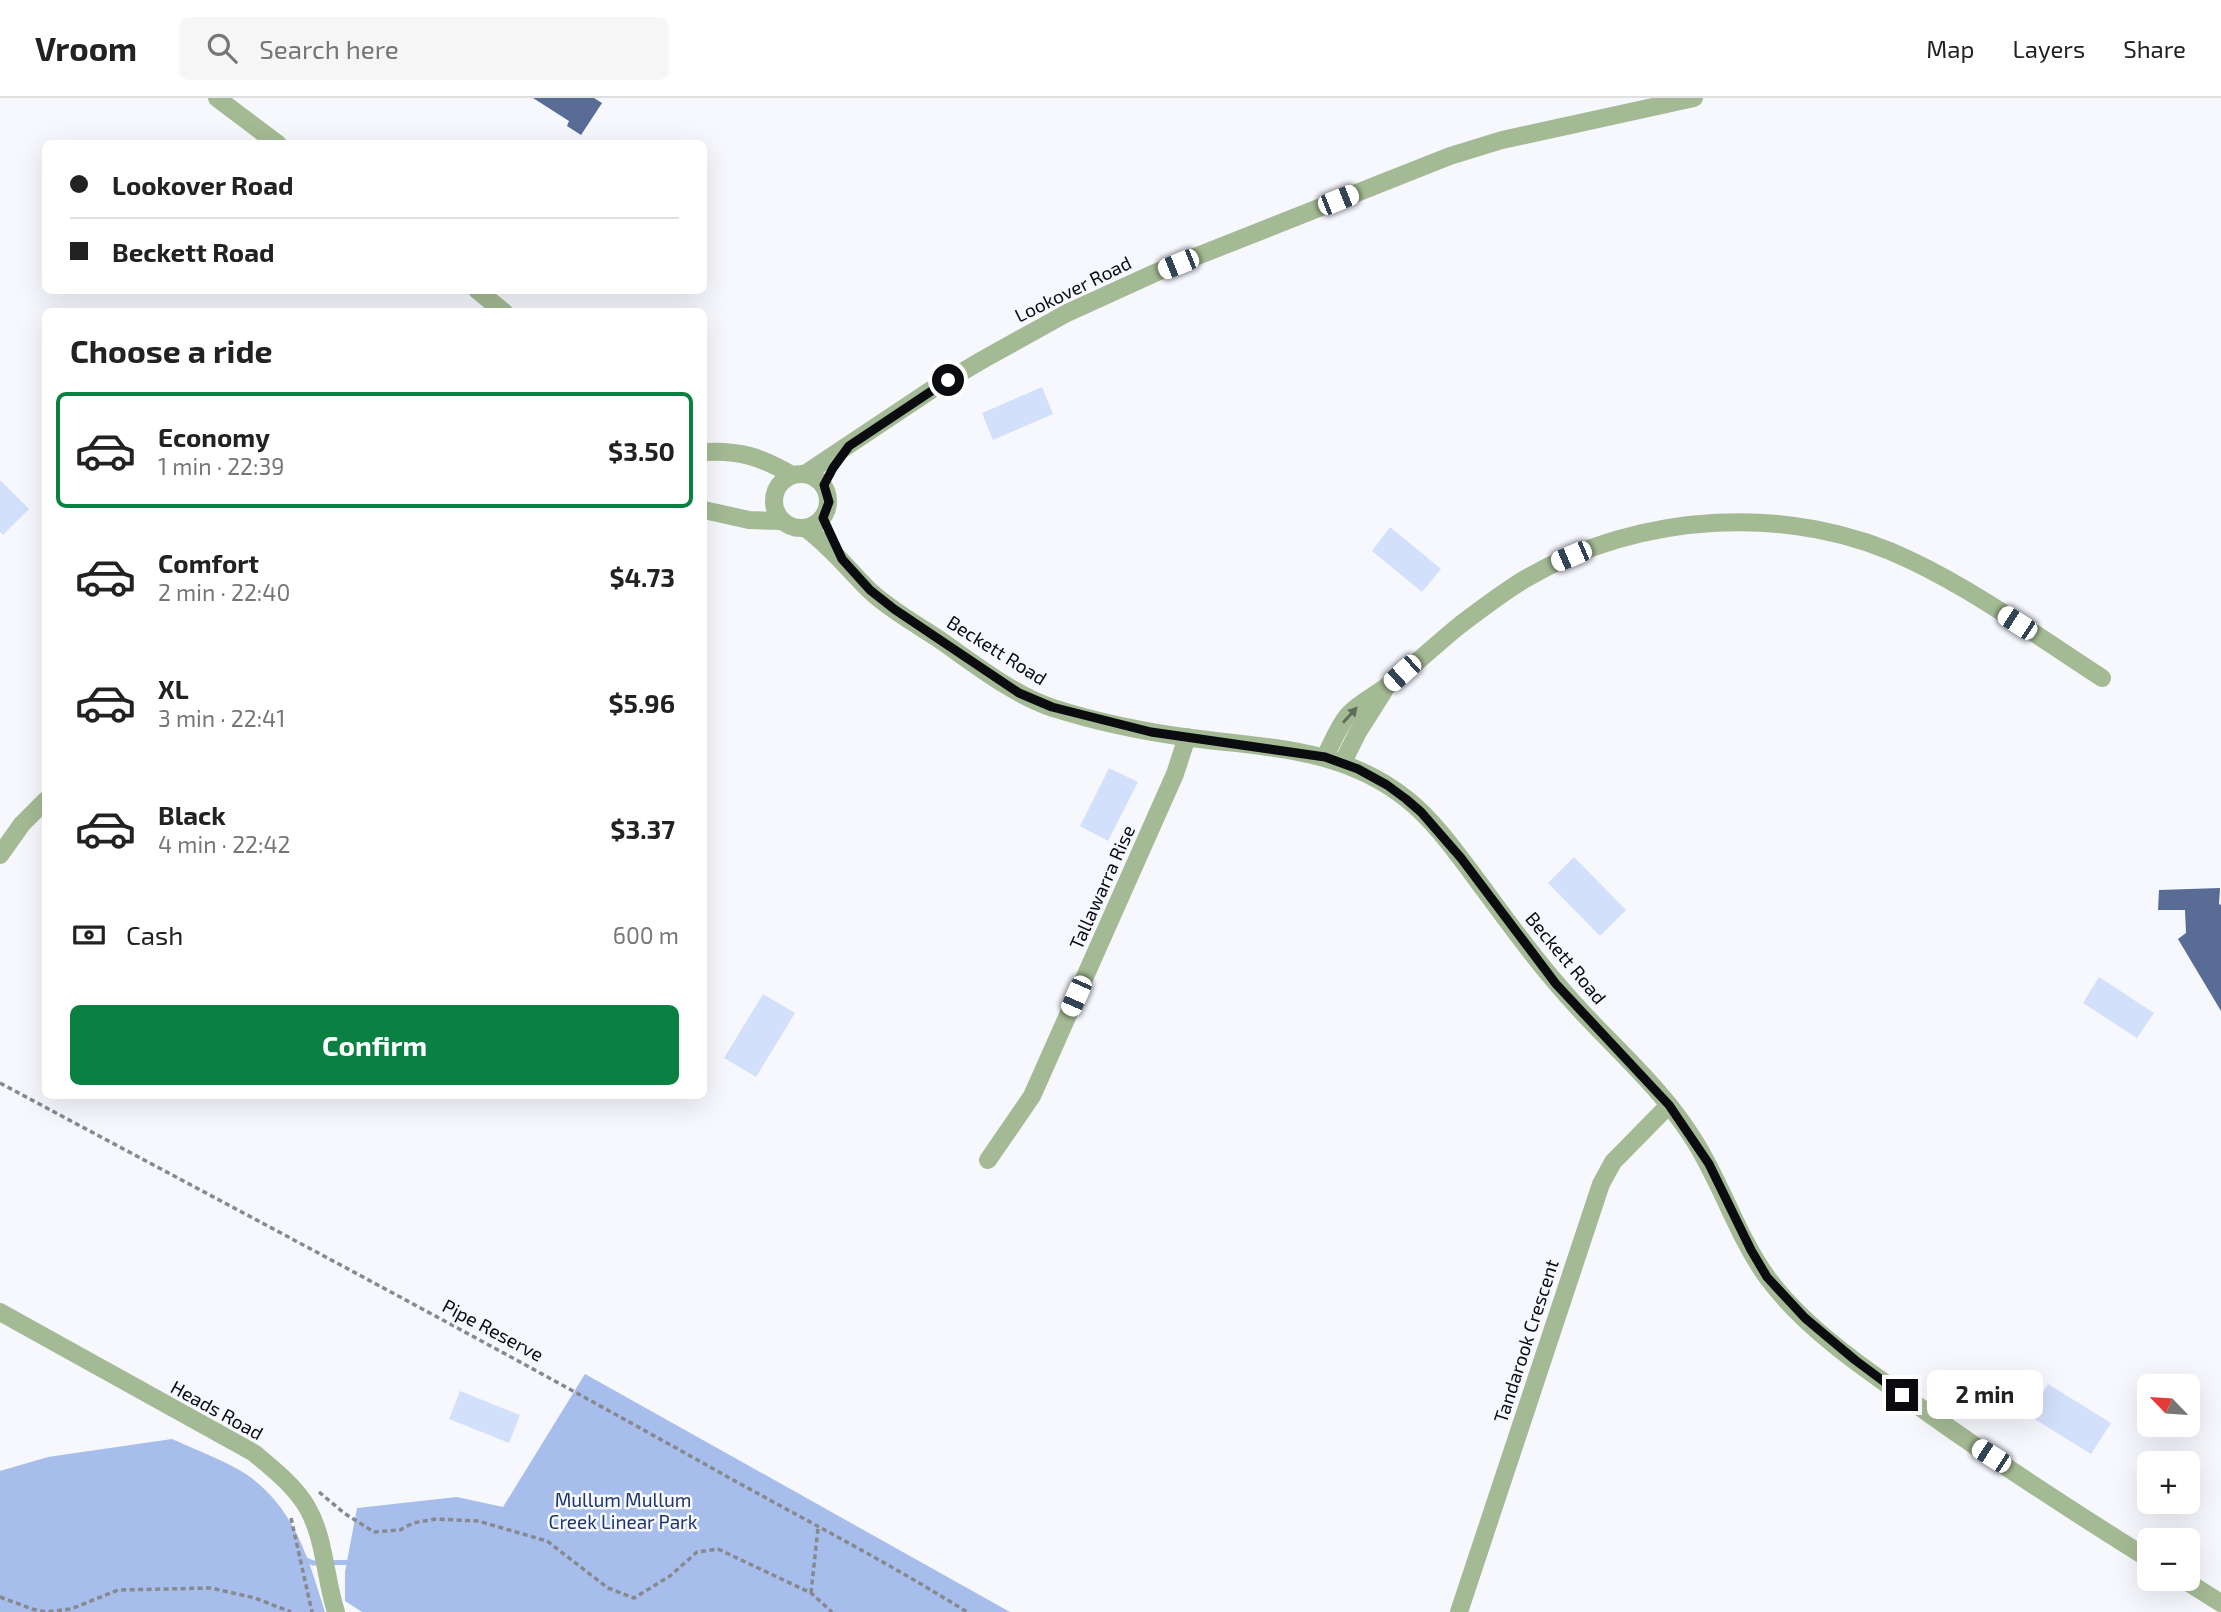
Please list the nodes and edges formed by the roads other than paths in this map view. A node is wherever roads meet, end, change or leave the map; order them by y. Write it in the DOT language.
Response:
graph roads {
  1 [pos="217,98"];
  2 [pos="1694,98"];
  3 [pos="273,140"];
  4 [pos="482,294"];
  5 [pos="499,308"];
  6 [pos="849,446"];
  7 [pos="707,452"];
  8 [pos="752,456"];
  9 [pos="799,474"];
  10 [pos="824,485"];
  11 [pos="776,491"];
  12 [pos="707,511"];
  13 [pos="823,518"];
  14 [pos="749,520"];
  15 [pos="782,521"];
  16 [pos="805,528"];
  17 [pos="842,559"];
  18 [pos="2102,678"];
  19 [pos="1388,685"];
  20 [pos="1187,737"];
  21 [pos="1325,757"];
  22 [pos="1343,762"];
  23 [pos="42,804"];
  24 [pos="0,855"];
  25 [pos="1669,1105"];
  26 [pos="988,1160"];
  27 [pos="0,1312"];
  28 [pos="2137,1551"];
  29 [pos="2200,1590"];
  30 [pos="2221,1603"];
  31 [pos="336,1612"];
  32 [pos="1459,1612"];
  1 -- 3 [label="street"];
  2 -- 6 [label="street, Lookover Road"];
  4 -- 5 [label="street"];
  6 -- 9 [label="street, Lookover Road"];
  6 -- 10 [label="street, Lookover Road"];
  7 -- 8 [label="street"];
  8 -- 9 [label="street"];
  8 -- 11 [label="street"];
  9 -- 10 [label="street"];
  9 -- 11 [label="street"];
  10 -- 13 [label="street"];
  11 -- 14 [label="street"];
  11 -- 15 [label="street"];
  12 -- 14 [label="street"];
  13 -- 16 [label="street"];
  13 -- 17 [label="street, Beckett Road"];
  14 -- 15 [label="street"];
  15 -- 16 [label="street"];
  16 -- 17 [label="street, Beckett Road"];
  17 -- 20 [label="street, Beckett Road"];
  18 -- 19 [label="street"];
  21 -- 19 [label="street, one-way"];
  19 -- 22 [label="street"];
  20 -- 21 [label="street, Beckett Road"];
  20 -- 26 [label="street, Tallawarra Rise"];
  21 -- 22 [label="street, Beckett Road"];
  22 -- 25 [label="street, Beckett Road"];
  23 -- 24 [label="street"];
  25 -- 28 [label="street, Beckett Road"];
  25 -- 32 [label="street, Tandarook Crescent"];
  27 -- 31 [label="street, Heads Road"];
  29 -- 30 [label="street"];
}
